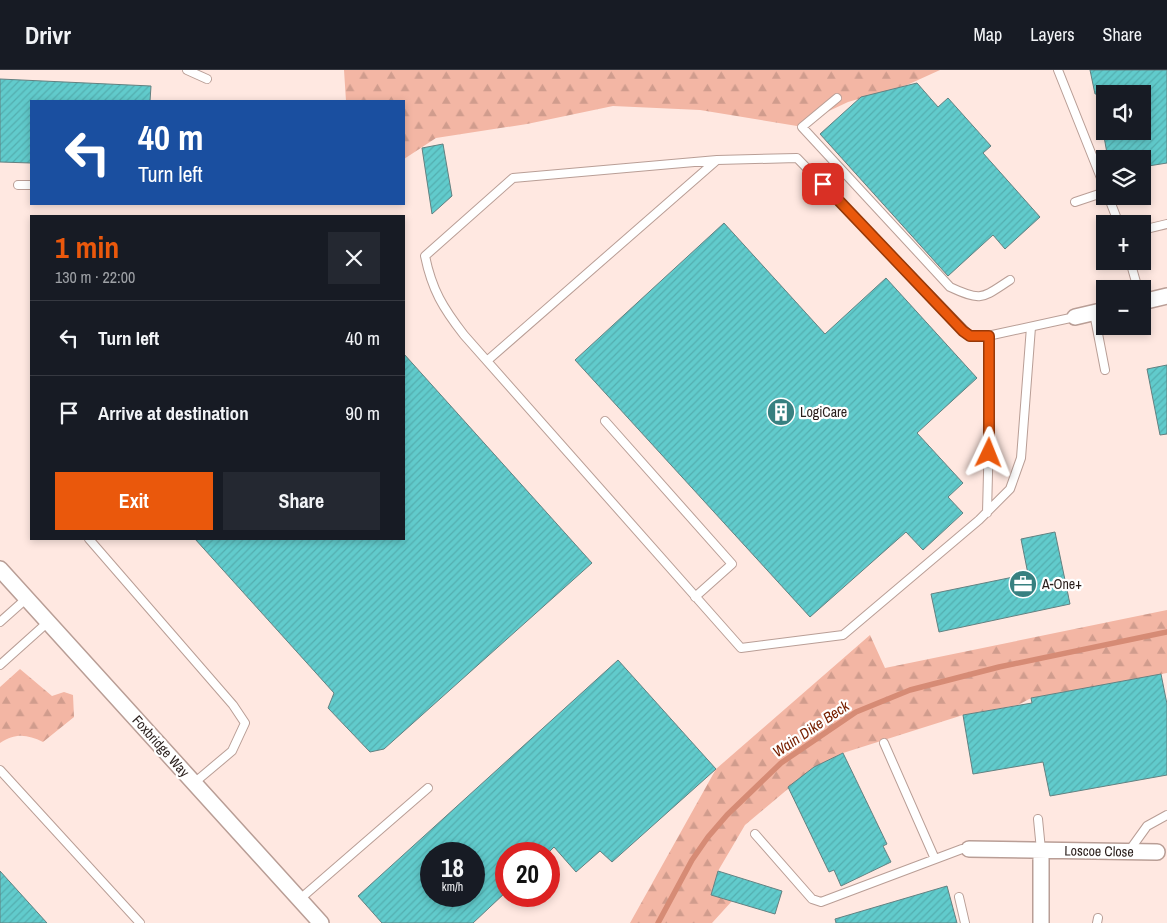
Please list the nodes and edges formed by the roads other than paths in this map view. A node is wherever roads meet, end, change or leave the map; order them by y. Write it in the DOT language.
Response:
graph roads {
  1 [pos="187,70"];
  2 [pos="1058,70"];
  3 [pos="207,79"];
  4 [pos="837,98"];
  5 [pos="717,160"];
  6 [pos="1096,167"];
  7 [pos="18,185"];
  8 [pos="30,185"];
  9 [pos="1096,194"];
  10 [pos="1075,202"];
  11 [pos="1167,224"];
  12 [pos="1151,228"];
  13 [pos="1010,280"];
  14 [pos="1167,296"];
  15 [pos="1151,300"];
  16 [pos="1096,312"];
  17 [pos="1075,317"];
  18 [pos="1031,327"];
  19 [pos="1101,335"];
  20 [pos="989,336"];
  21 [pos="488,360"];
  22 [pos="1105,370"];
  23 [pos="605,420"];
  24 [pos="987,513"];
  25 [pos="89,540"];
  26 [pos="0,569"];
  27 [pos="695,597"];
  28 [pos="27,598"];
  29 [pos="0,622"];
  30 [pos="48,622"];
  31 [pos="0,665"];
  32 [pos="884,743"];
  33 [pos="0,770"];
  34 [pos="194,782"];
  35 [pos="428,788"];
  36 [pos="1167,815"];
  37 [pos="1038,819"];
  38 [pos="754,834"];
  39 [pos="970,849"];
  40 [pos="1042,850"];
  41 [pos="1129,851"];
  42 [pos="1158,852"];
  43 [pos="935,859"];
  44 [pos="959,897"];
  45 [pos="300,899"];
  46 [pos="140,923"];
  47 [pos="321,923"];
  48 [pos="965,923"];
  49 [pos="1041,923"];
  1 -- 3 [label="lane"];
  2 -- 6 [label="lane"];
  4 -- 13 [label="lane"];
  5 -- 20 [label="lane"];
  5 -- 21 [label="lane"];
  5 -- 21 [label="lane"];
  7 -- 8 [label="lane"];
  9 -- 10 [label="lane"];
  11 -- 12 [label="lane"];
  14 -- 15 [label="street"];
  16 -- 17 [label="street"];
  17 -- 18 [label="lane"];
  18 -- 20 [label="lane"];
  18 -- 24 [label="lane"];
  19 -- 22 [label="lane"];
  20 -- 24 [label="lane"];
  21 -- 27 [label="lane"];
  23 -- 27 [label="lane"];
  24 -- 27 [label="lane"];
  25 -- 34 [label="lane"];
  26 -- 28 [label="street, Foxbridge Way"];
  28 -- 29 [label="lane"];
  28 -- 30 [label="street, Foxbridge Way"];
  30 -- 31 [label="lane"];
  30 -- 34 [label="street, Foxbridge Way"];
  32 -- 43 [label="lane"];
  33 -- 46 [label="lane"];
  34 -- 45 [label="street, Foxbridge Way"];
  35 -- 45 [label="lane"];
  36 -- 41 [label="lane"];
  37 -- 40 [label="lane"];
  38 -- 43 [label="lane"];
  39 -- 40 [label="street, Loscoe Close"];
  39 -- 43 [label="lane"];
  40 -- 41 [label="street, Loscoe Close"];
  40 -- 49 [label="street"];
  41 -- 42 [label="street, Loscoe Close"];
  44 -- 48 [label="lane"];
  45 -- 47 [label="street, Foxbridge Way"];
}
